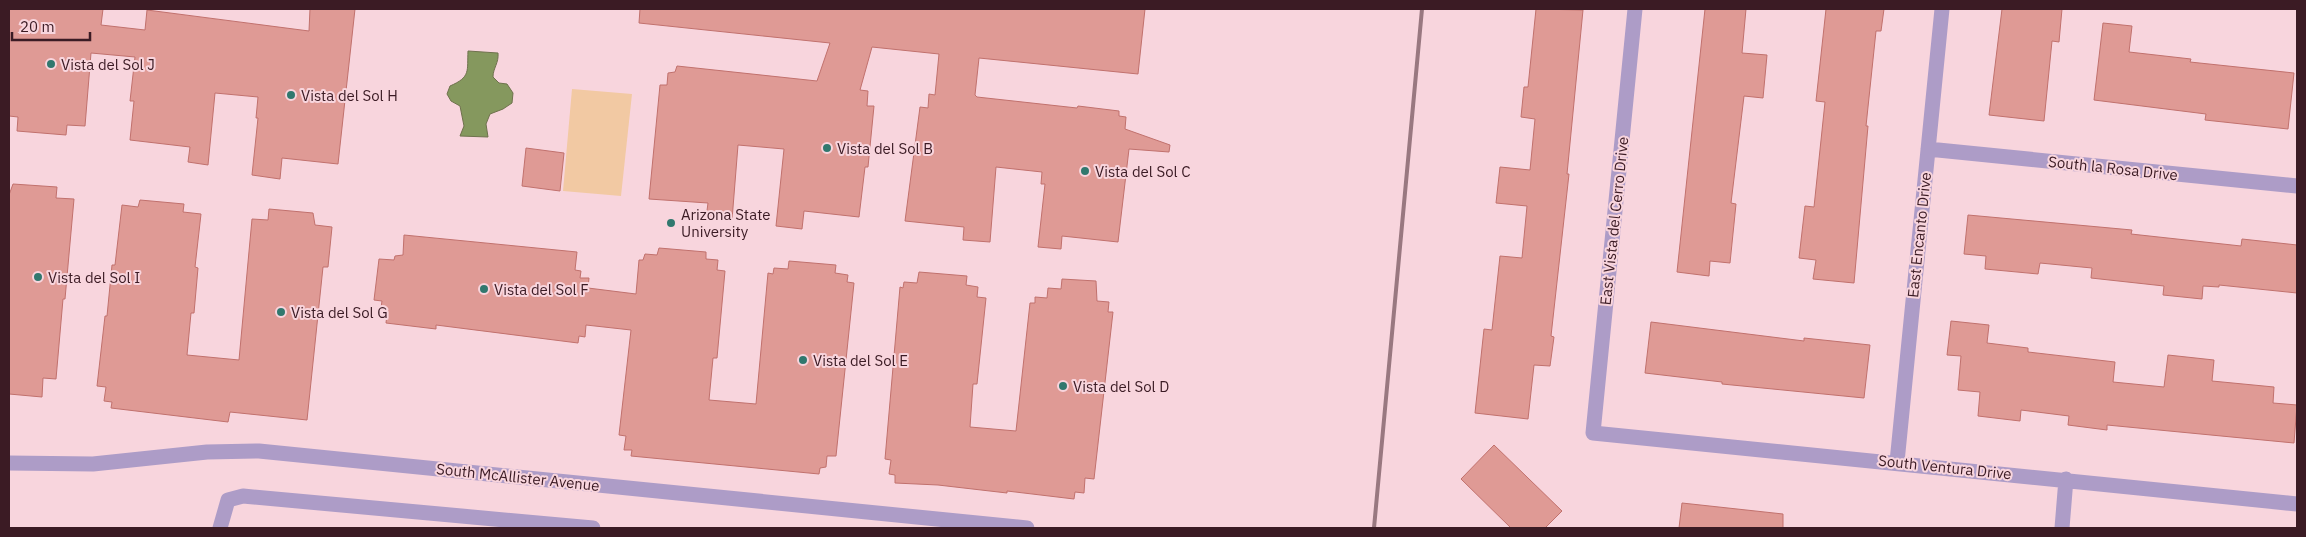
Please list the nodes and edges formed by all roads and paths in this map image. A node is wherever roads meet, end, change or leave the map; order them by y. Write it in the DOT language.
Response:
graph roads {
  1 [pos="1635,9"];
  2 [pos="1942,9"];
  3 [pos="1928,149"];
  4 [pos="2297,186"];
  5 [pos="1592,433"];
  6 [pos="1897,462"];
  7 [pos="9,463"];
  8 [pos="2066,479"];
  9 [pos="2297,504"];
  10 [pos="220,528"];
  11 [pos="593,528"];
  12 [pos="1027,528"];
  13 [pos="2062,528"];
  1 -- 5 [label="street, East Vista del Cerro Drive"];
  2 -- 3 [label="street, East Encanto Drive"];
  3 -- 4 [label="street, South la Rosa Drive"];
  3 -- 6 [label="street, East Encanto Drive"];
  5 -- 6 [label="street, South Ventura Drive"];
  6 -- 8 [label="street, South Ventura Drive"];
  7 -- 12 [label="street, South McAllister Avenue"];
  8 -- 9 [label="street, South Ventura Drive"];
  8 -- 13 [label="street"];
  10 -- 11 [label="street"];
}
